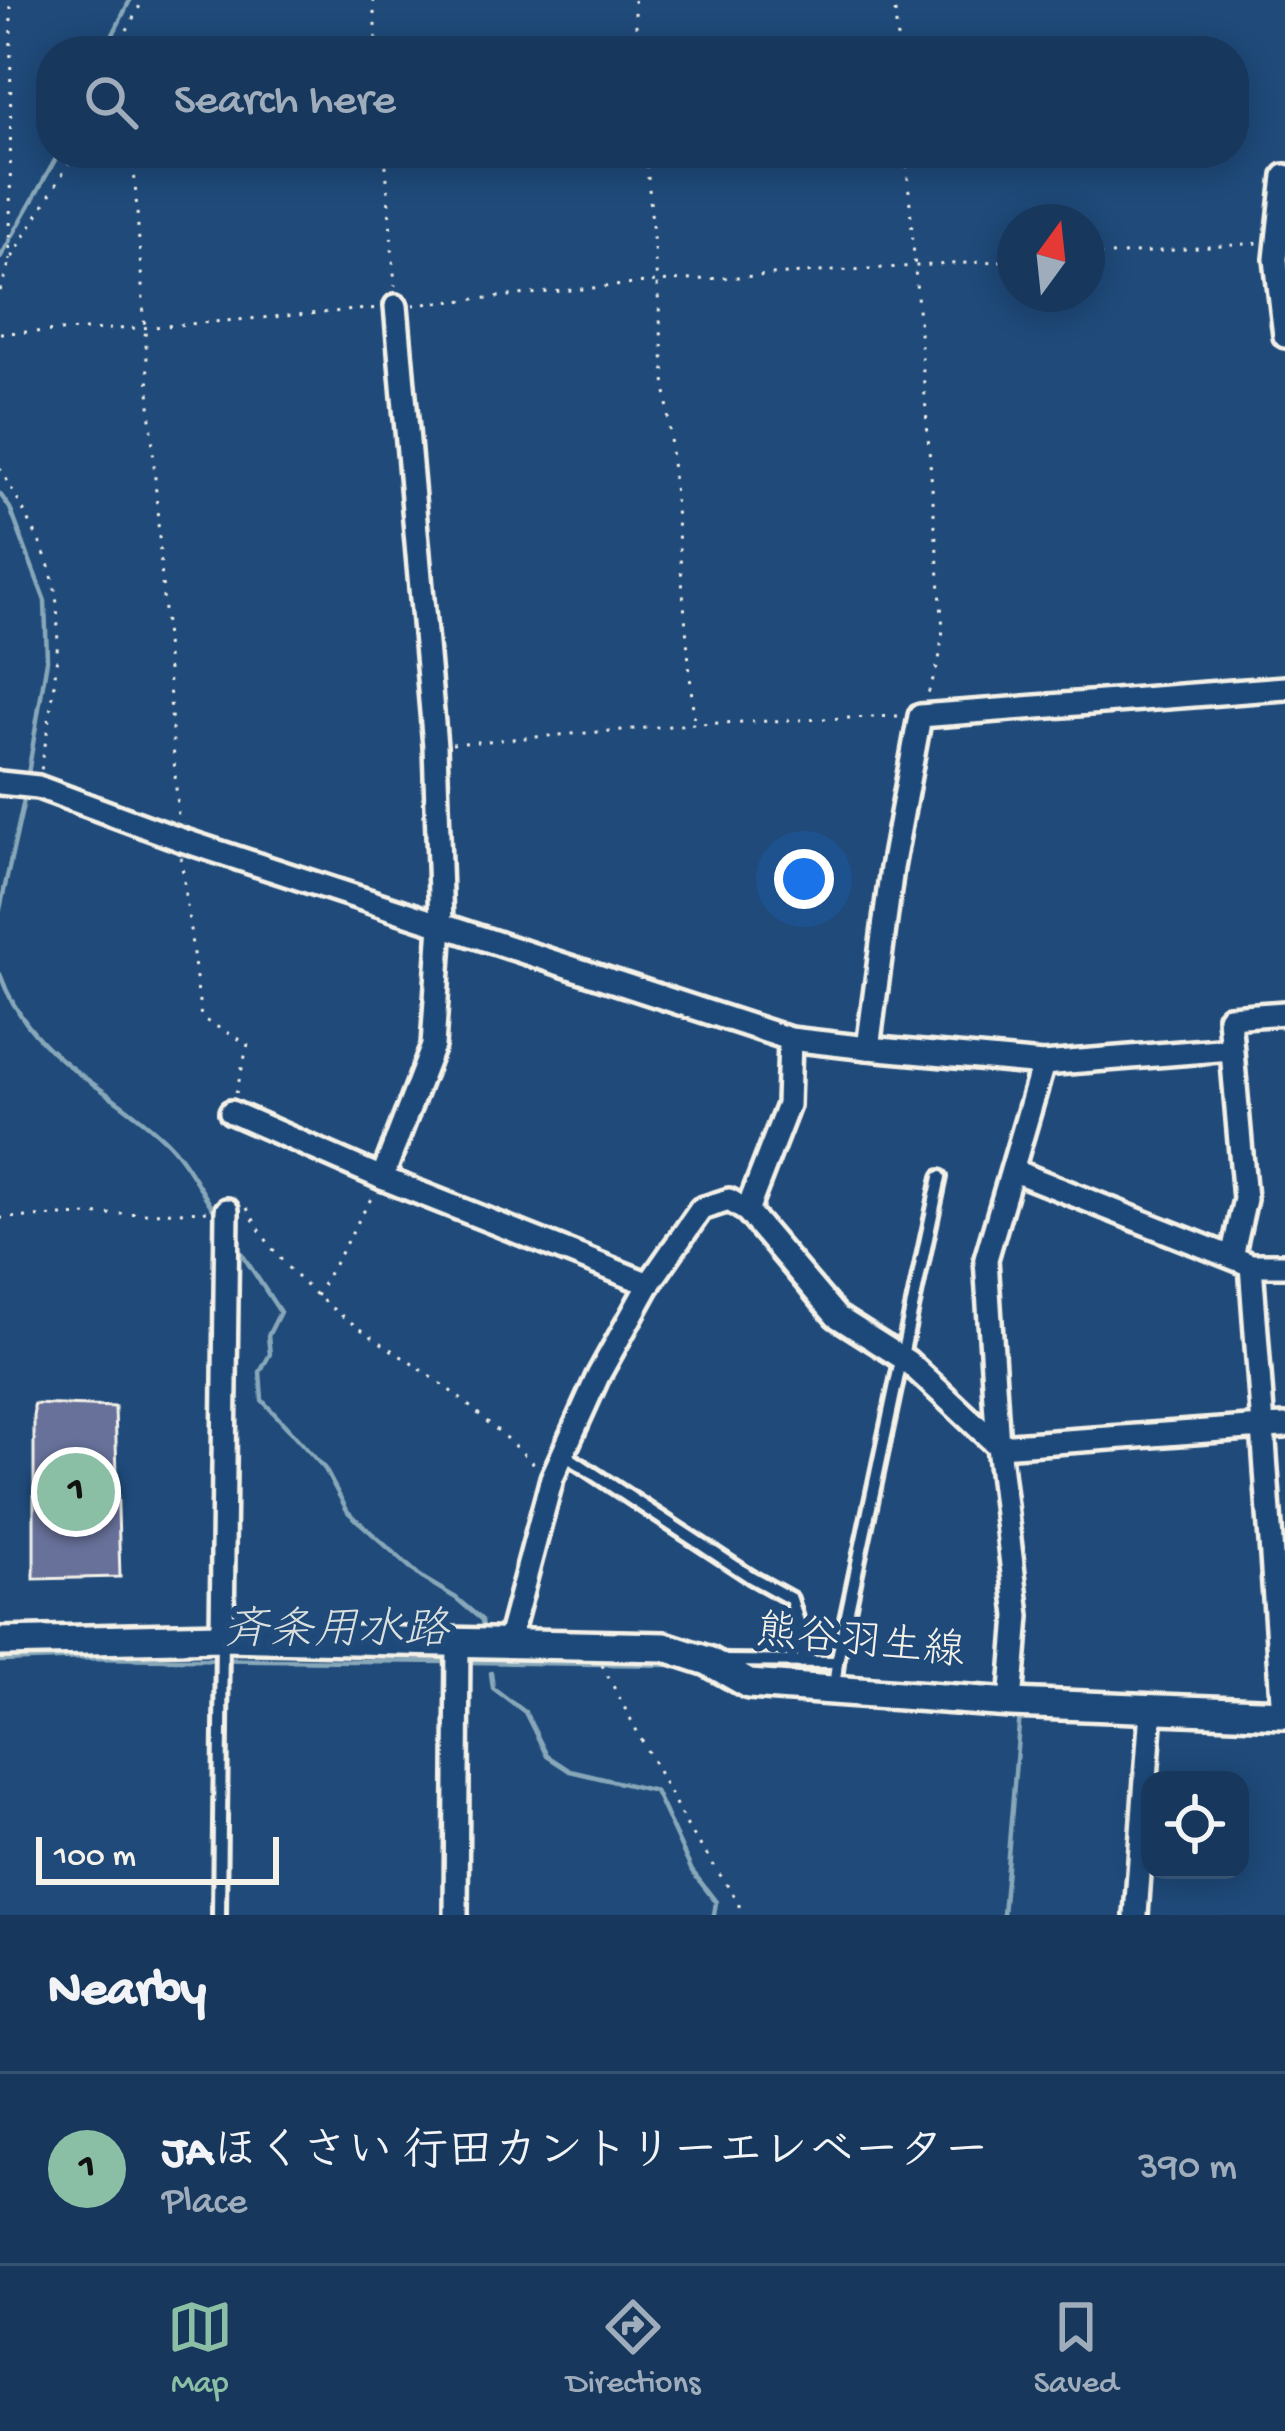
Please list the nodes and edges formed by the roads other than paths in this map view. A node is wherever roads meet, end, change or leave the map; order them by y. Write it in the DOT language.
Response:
graph roads {
  1 [pos="1285,176"];
  2 [pos="396,306"];
  3 [pos="1285,336"];
  4 [pos="1285,688"];
  5 [pos="0,783"];
  6 [pos="441,924"];
  7 [pos="1285,1013"];
  8 [pos="790,1039"];
  9 [pos="868,1048"];
  10 [pos="1231,1049"];
  11 [pos="1043,1064"];
  12 [pos="231,1112"];
  13 [pos="1013,1171"];
  14 [pos="940,1177"];
  15 [pos="382,1178"];
  16 [pos="747,1211"];
  17 [pos="227,1224"];
  18 [pos="1242,1261"];
  19 [pos="1285,1265"];
  20 [pos="649,1284"];
  21 [pos="903,1358"];
  22 [pos="1274,1426"];
  23 [pos="998,1446"];
  24 [pos="562,1453"];
  25 [pos="222,1641"];
  26 [pos="0,1642"];
  27 [pos="508,1643"];
  28 [pos="458,1652"];
  29 [pos="802,1660"];
  30 [pos="708,1661"];
  31 [pos="836,1675"];
  32 [pos="1011,1692"];
  33 [pos="1283,1706"];
  34 [pos="1151,1710"];
  35 [pos="456,1914"];
  36 [pos="219,1915"];
  37 [pos="1136,1915"];
  1 -- 3 [label="street"];
  2 -- 6 [label="street"];
  4 -- 9 [label="street"];
  5 -- 6 [label="street"];
  6 -- 8 [label="street"];
  6 -- 15 [label="street"];
  7 -- 10 [label="street"];
  8 -- 9 [label="street"];
  8 -- 16 [label="street"];
  9 -- 11 [label="street"];
  10 -- 11 [label="street"];
  10 -- 18 [label="street"];
  11 -- 13 [label="street"];
  12 -- 15 [label="street"];
  13 -- 18 [label="street"];
  13 -- 23 [label="street"];
  14 -- 21 [label="lane"];
  15 -- 20 [label="street"];
  16 -- 20 [label="street"];
  16 -- 21 [label="street"];
  17 -- 25 [label="street"];
  18 -- 19 [label="street"];
  18 -- 22 [label="street"];
  20 -- 24 [label="street"];
  21 -- 23 [label="street"];
  21 -- 31 [label="lane"];
  22 -- 23 [label="street"];
  22 -- 33 [label="street"];
  23 -- 32 [label="street"];
  24 -- 27 [label="street"];
  24 -- 29 [label="lane"];
  25 -- 26 [label="main road, 熊谷羽生線"];
  25 -- 28 [label="main road, 熊谷羽生線"];
  25 -- 36 [label="lane"];
  27 -- 28 [label="main road, 熊谷羽生線"];
  27 -- 30 [label="main road, 熊谷羽生線"];
  28 -- 35 [label="street"];
  29 -- 30 [label="lane"];
  29 -- 31 [label="lane"];
  30 -- 31 [label="main road, 熊谷羽生線"];
  31 -- 32 [label="main road, 熊谷羽生線"];
  32 -- 34 [label="main road, 熊谷羽生線"];
  33 -- 34 [label="main road, 熊谷羽生線"];
  34 -- 37 [label="street"];
}
